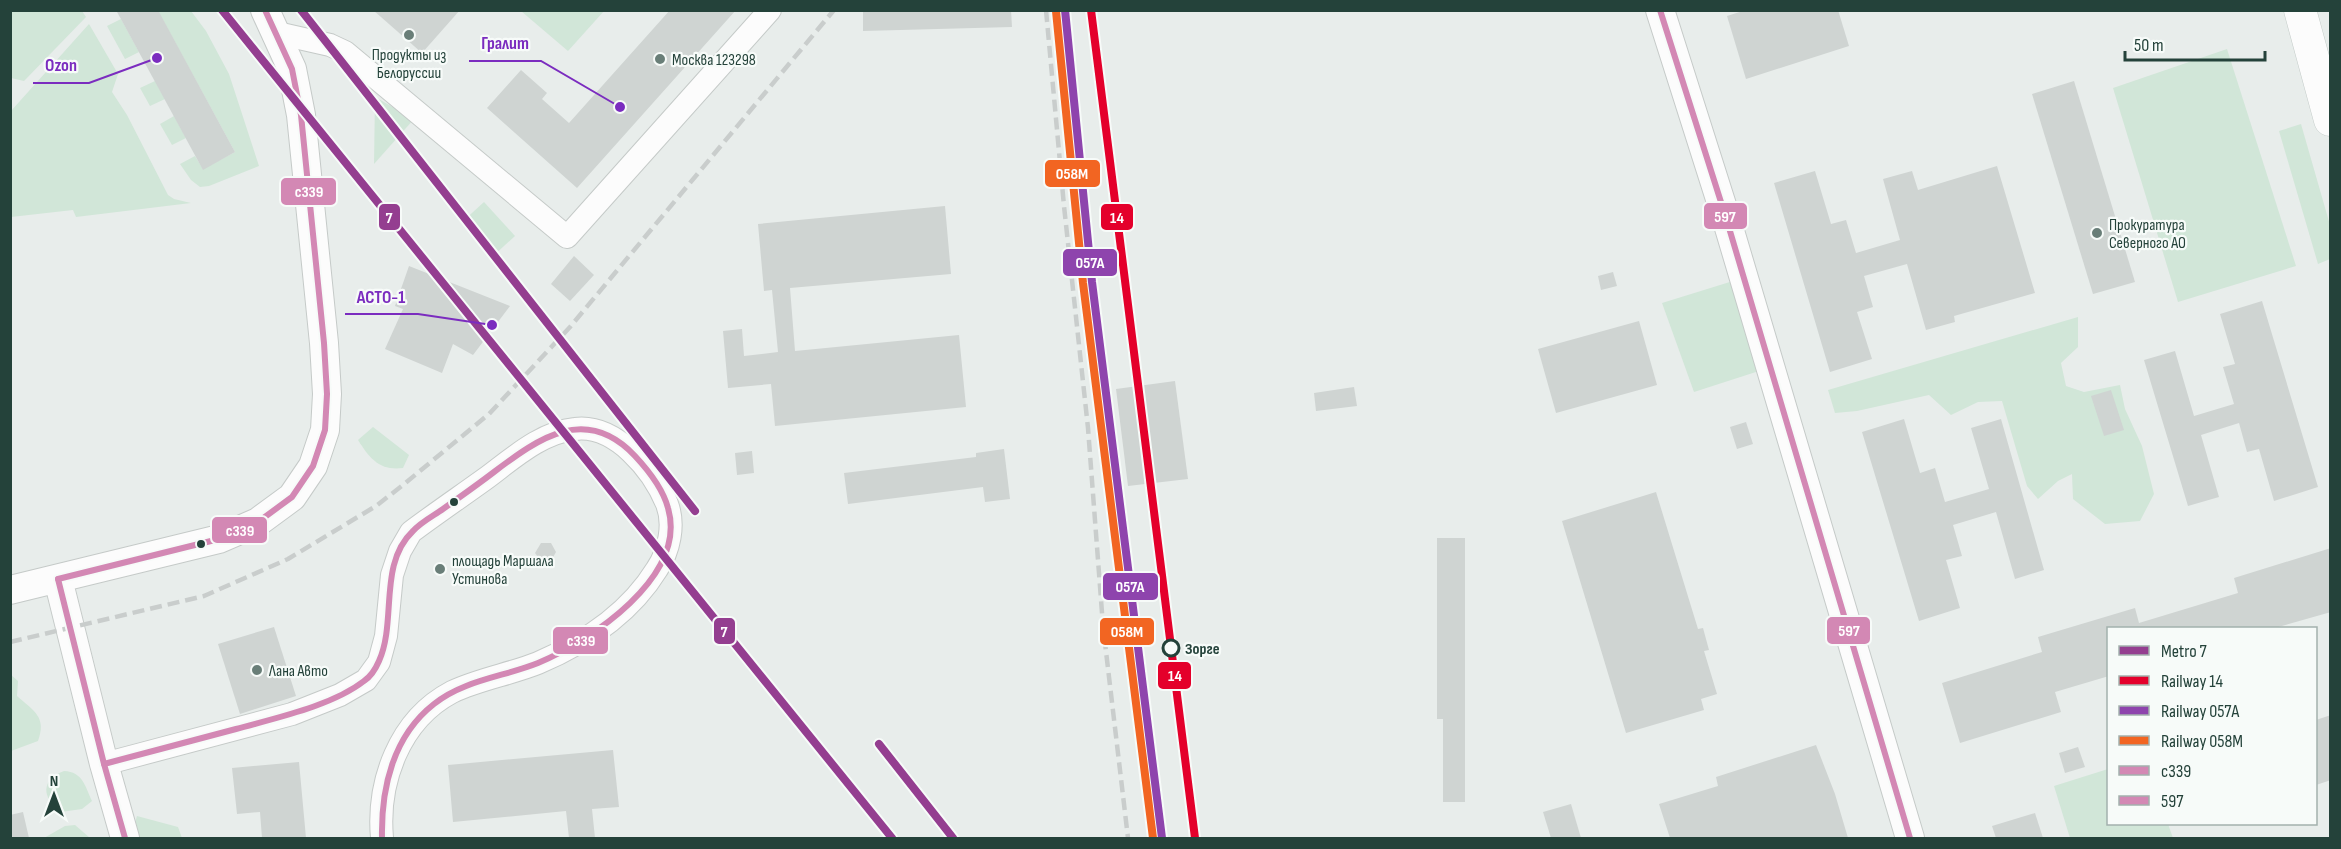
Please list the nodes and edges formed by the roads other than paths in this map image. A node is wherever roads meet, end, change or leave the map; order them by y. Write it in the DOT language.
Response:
graph roads {
  1 [pos="770,10"];
  2 [pos="1660,10"];
  3 [pos="2300,10"];
  4 [pos="271,22"];
  5 [pos="2331,120"];
  6 [pos="58,579"];
  7 [pos="10,590"];
  8 [pos="104,764"];
  9 [pos="125,838"];
  10 [pos="382,838"];
  11 [pos="1910,838"];
  1 -- 4 [label="street"];
  2 -- 11 [label="street"];
  3 -- 5 [label="main road"];
  4 -- 6 [label="street"];
  6 -- 7 [label="street"];
  6 -- 8 [label="street"];
  8 -- 9 [label="street"];
  8 -- 10 [label="street"];
}
